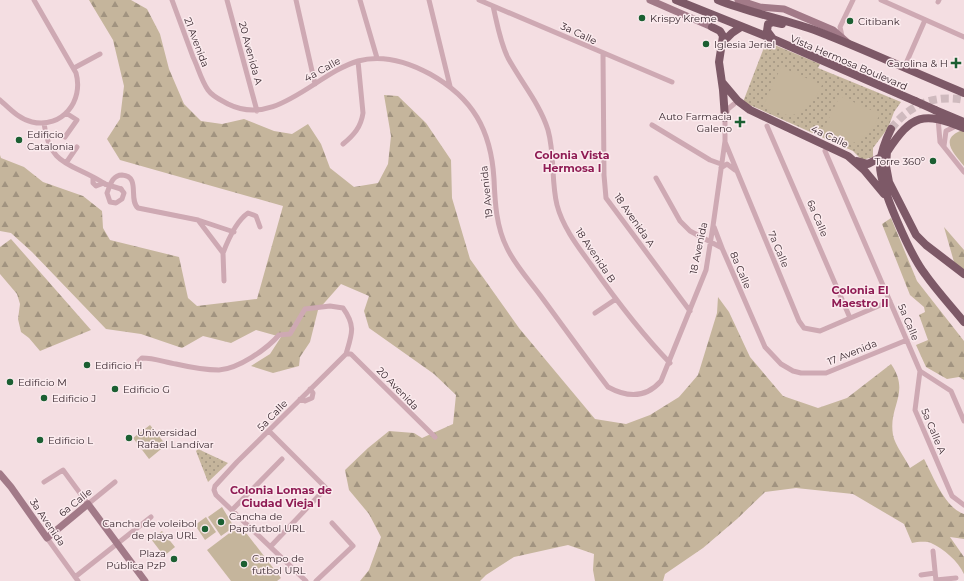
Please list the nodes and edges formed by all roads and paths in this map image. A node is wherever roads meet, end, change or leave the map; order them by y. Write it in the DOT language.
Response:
graph roads {
  1 [pos="34,0"];
  2 [pos="172,0"];
  3 [pos="227,0"];
  4 [pos="296,0"];
  5 [pos="360,0"];
  6 [pos="429,0"];
  7 [pos="479,0"];
  8 [pos="650,0"];
  9 [pos="718,0"];
  10 [pos="738,0"];
  11 [pos="853,0"];
  12 [pos="881,0"];
  13 [pos="681,1"];
  14 [pos="493,6"];
  15 [pos="925,20"];
  16 [pos="740,26"];
  17 [pos="712,27"];
  18 [pos="837,29"];
  19 [pos="816,31"];
  20 [pos="964,37"];
  21 [pos="773,40"];
  22 [pos="723,42"];
  23 [pos="850,45"];
  24 [pos="100,54"];
  25 [pos="603,54"];
  26 [pos="377,58"];
  27 [pos="358,61"];
  28 [pos="904,68"];
  29 [pos="75,71"];
  30 [pos="672,82"];
  31 [pos="315,84"];
  32 [pos="450,86"];
  33 [pos="722,86"];
  34 [pos="208,90"];
  35 [pos="964,93"];
  36 [pos="0,100"];
  37 [pos="734,104"];
  38 [pos="747,108"];
  39 [pos="257,111"];
  40 [pos="66,114"];
  41 [pos="937,114"];
  42 [pos="725,118"];
  43 [pos="44,123"];
  44 [pos="652,125"];
  45 [pos="962,125"];
  46 [pos="767,126"];
  47 [pos="894,130"];
  48 [pos="65,136"];
  49 [pos="724,141"];
  50 [pos="344,144"];
  51 [pos="944,146"];
  52 [pos="77,147"];
  53 [pos="825,151"];
  54 [pos="884,155"];
  55 [pos="854,160"];
  56 [pos="66,163"];
  57 [pos="721,166"];
  58 [pos="736,170"];
  59 [pos="964,172"];
  60 [pos="656,178"];
  61 [pos="888,198"];
  62 [pos="198,220"];
  63 [pos="714,226"];
  64 [pos="260,227"];
  65 [pos="234,232"];
  66 [pos="711,242"];
  67 [pos="722,248"];
  68 [pos="223,254"];
  69 [pos="964,274"];
  70 [pos="224,281"];
  71 [pos="616,299"];
  72 [pos="890,300"];
  73 [pos="690,311"];
  74 [pos="595,313"];
  75 [pos="850,318"];
  76 [pos="964,322"];
  77 [pos="907,340"];
  78 [pos="346,354"];
  79 [pos="138,362"];
  80 [pos="670,363"];
  81 [pos="781,364"];
  82 [pos="920,371"];
  83 [pos="630,396"];
  84 [pos="964,421"];
  85 [pos="269,431"];
  86 [pos="435,438"];
  87 [pos="282,458"];
  88 [pos="0,474"];
  89 [pos="44,482"];
  90 [pos="115,482"];
  91 [pos="88,504"];
  92 [pos="964,505"];
  93 [pos="232,510"];
  94 [pos="151,517"];
  95 [pos="332,523"];
  96 [pos="47,538"];
  97 [pos="117,542"];
  98 [pos="271,546"];
  99 [pos="933,551"];
  100 [pos="935,573"];
  101 [pos="921,575"];
  102 [pos="956,578"];
  103 [pos="77,579"];
  104 [pos="936,580"];
  105 [pos="145,581"];
  106 [pos="306,581"];
  107 [pos="316,581"];
  1 -- 29 [label="street"];
  2 -- 34 [label="street, 21 Avenida"];
  3 -- 39 [label="street, 20 Avenida A"];
  4 -- 31 [label="street"];
  5 -- 26 [label="street"];
  6 -- 32 [label="street"];
  7 -- 14 [label="street, 3a Calle"];
  8 -- 17 [label="street"];
  9 -- 19 [label="main road, Vista Hermosa Boulevard"];
  10 -- 18 [label="street"];
  11 -- 18 [label="street"];
  12 -- 15 [label="street"];
  13 -- 16 [label="main road, Vista Hermosa Boulevard"];
  14 -- 25 [label="street, 3a Calle"];
  14 -- 71 [label="street, 18 Avenida B"];
  15 -- 20 [label="street"];
  15 -- 28 [label="street"];
  16 -- 17 [label="main road"];
  16 -- 21 [label="main road, Vista Hermosa Boulevard"];
  16 -- 22 [label="main road"];
  17 -- 22 [label="main road"];
  18 -- 23 [label="street"];
  19 -- 21 [label="main road"];
  19 -- 23 [label="main road, Vista Hermosa Boulevard"];
  21 -- 41 [label="main road, Vista Hermosa Boulevard, bridge"];
  22 -- 33 [label="main road"];
  23 -- 28 [label="main road, Vista Hermosa Boulevard"];
  24 -- 29 [label="street"];
  25 -- 30 [label="street, 3a Calle"];
  25 -- 73 [label="street, 18 Avenida A"];
  26 -- 27 [label="street, 4a Calle"];
  26 -- 32 [label="street, 4a Calle"];
  27 -- 31 [label="street, 4a Calle"];
  27 -- 50 [label="street"];
  28 -- 35 [label="main road, Vista Hermosa Boulevard"];
  29 -- 40 [label="street"];
  31 -- 39 [label="street, 4a Calle"];
  32 -- 83 [label="street, 19 Avenida"];
  33 -- 37 [label="main road"];
  33 -- 38 [label="main road, 4a Calle"];
  33 -- 42 [label="main road"];
  34 -- 39 [label="street, 4a Calle"];
  36 -- 43 [label="street"];
  37 -- 38 [label="main road, 4a Calle"];
  37 -- 42 [label="street"];
  38 -- 55 [label="main road, 4a Calle"];
  40 -- 43 [label="street"];
  40 -- 48 [label="street"];
  41 -- 45 [label="main road, Vista Hermosa Boulevard"];
  41 -- 51 [label="street"];
  41 -- 54 [label="main road"];
  42 -- 49 [label="street, 18 Avenida"];
  43 -- 56 [label="street"];
  44 -- 57 [label="street"];
  45 -- 51 [label="street"];
  46 -- 75 [label="street, 6a Calle"];
  47 -- 54 [label="main road"];
  49 -- 57 [label="street, 18 Avenida"];
  49 -- 58 [label="street, 7a Calle"];
  51 -- 59 [label="street"];
  52 -- 56 [label="street"];
  53 -- 72 [label="street, 5a Calle"];
  54 -- 55 [label="main road"];
  54 -- 61 [label="main road"];
  54 -- 69 [label="main road"];
  55 -- 61 [label="main road, 4a Calle"];
  56 -- 62 [label="street, bridge"];
  57 -- 58 [label="street"];
  57 -- 63 [label="street, 18 Avenida"];
  58 -- 75 [label="street, 7a Calle"];
  60 -- 66 [label="street, 8a Calle"];
  61 -- 76 [label="main road"];
  62 -- 65 [label="street"];
  62 -- 68 [label="street"];
  63 -- 66 [label="street, 18 Avenida"];
  63 -- 67 [label="street"];
  64 -- 65 [label="street"];
  65 -- 68 [label="street"];
  66 -- 67 [label="street, 8a Calle"];
  66 -- 73 [label="street, 18 Avenida"];
  67 -- 81 [label="street, 8a Calle"];
  68 -- 70 [label="street"];
  71 -- 74 [label="street"];
  71 -- 80 [label="street, 18 Avenida B"];
  72 -- 75 [label="street"];
  72 -- 77 [label="street, 5a Calle"];
  73 -- 80 [label="street, 18 Avenida"];
  77 -- 81 [label="street, 17 Avenida"];
  77 -- 82 [label="street, 5a Calle"];
  78 -- 79 [label="street"];
  78 -- 85 [label="street, 5a Calle"];
  78 -- 86 [label="street, 20 Avenida"];
  80 -- 83 [label="street, 18 Avenida"];
  82 -- 84 [label="street"];
  82 -- 92 [label="street, 5a Calle A"];
  85 -- 93 [label="street, 5a Calle"];
  85 -- 98 [label="street"];
  87 -- 93 [label="street"];
  88 -- 96 [label="street, 3a Avenida"];
  89 -- 91 [label="street"];
  90 -- 91 [label="street, 6a Calle"];
  91 -- 96 [label="street, 6a Calle"];
  91 -- 97 [label="street"];
  93 -- 98 [label="street"];
  94 -- 97 [label="street"];
  95 -- 107 [label="street"];
  96 -- 103 [label="street, 3a Avenida"];
  97 -- 103 [label="street"];
  97 -- 105 [label="street"];
  98 -- 106 [label="street"];
  99 -- 100 [label="street"];
  100 -- 101 [label="street"];
  100 -- 104 [label="street"];
  102 -- 104 [label="street"];
}
